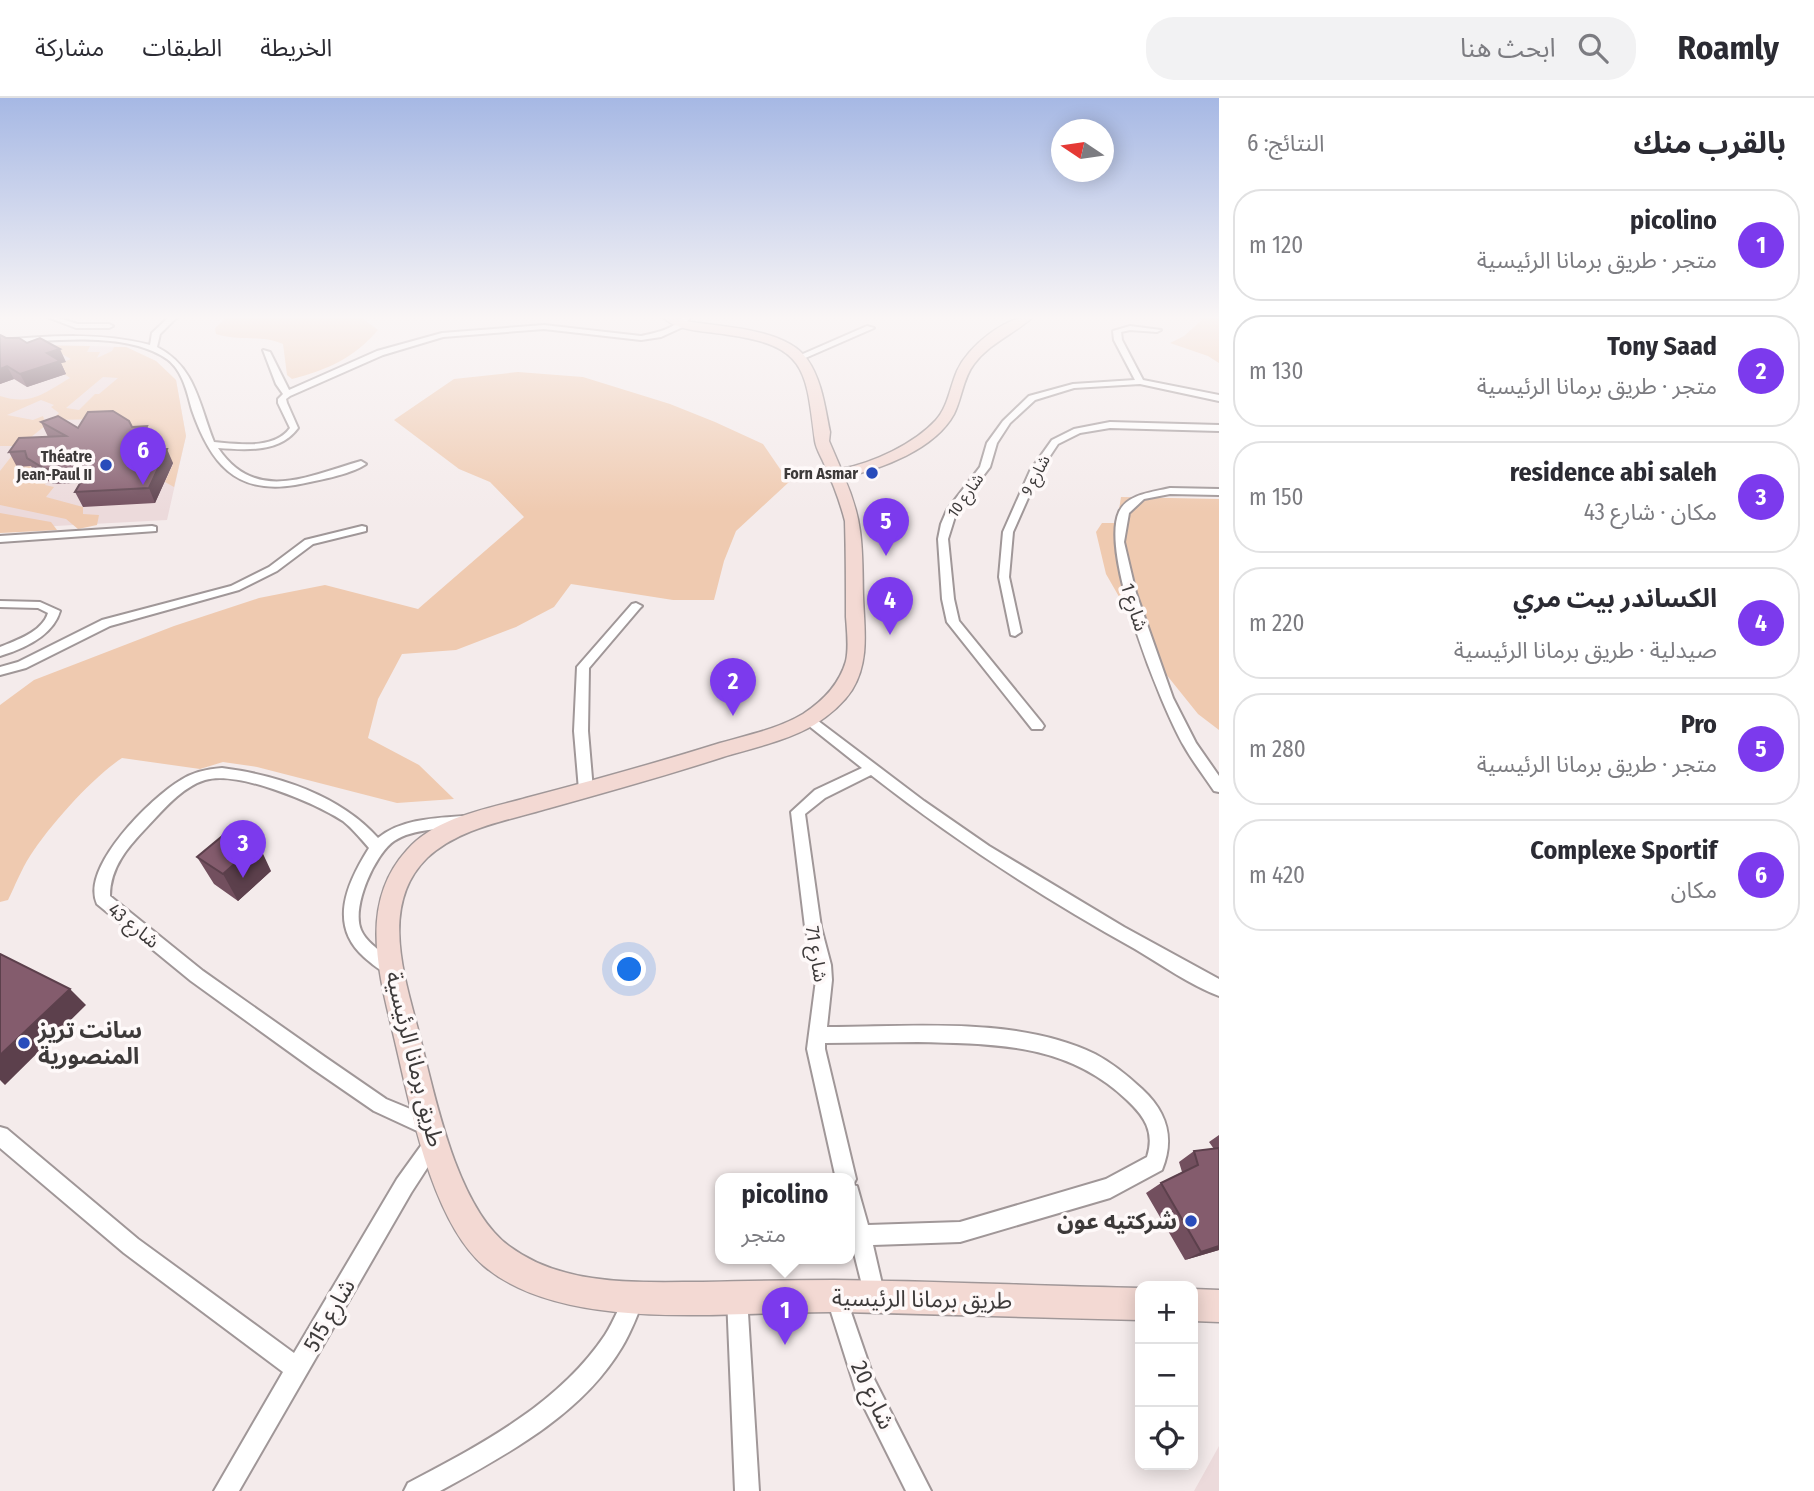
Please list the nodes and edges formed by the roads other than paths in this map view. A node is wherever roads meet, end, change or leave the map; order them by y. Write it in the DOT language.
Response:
graph roads {
  1 [pos="188,382"];
  2 [pos="279,382"];
  3 [pos="314,382"];
  4 [pos="811,382"];
  5 [pos="960,382"];
  6 [pos="1140,382"];
  7 [pos="287,394"];
  8 [pos="1219,398"];
  9 [pos="1219,428"];
  10 [pos="211,445"];
  11 [pos="361,464"];
  12 [pos="838,470"];
  13 [pos="1219,492"];
  14 [pos="152,529"];
  15 [pos="362,529"];
  16 [pos="0,539"];
  17 [pos="0,604"];
  18 [pos="636,606"];
  19 [pos="1015,632"];
  20 [pos="0,652"];
  21 [pos="0,671"];
  22 [pos="809,719"];
  23 [pos="1037,726"];
  24 [pos="872,769"];
  25 [pos="1219,787"];
  26 [pos="586,790"];
  27 [pos="469,822"];
  28 [pos="376,846"];
  29 [pos="391,968"];
  30 [pos="1219,988"];
  31 [pos="818,1035"];
  32 [pos="433,1135"];
  33 [pos="0,1136"];
  34 [pos="844,1173"];
  35 [pos="855,1216"];
  36 [pos="859,1235"];
  37 [pos="836,1296"];
  38 [pos="737,1297"];
  39 [pos="874,1297"];
  40 [pos="634,1298"];
  41 [pos="1135,1304"];
  42 [pos="1198,1305"];
  43 [pos="1219,1306"];
  44 [pos="298,1369"];
  45 [pos="226,1491"];
  46 [pos="416,1491"];
  47 [pos="747,1491"];
  48 [pos="919,1491"];
  1 -- 10 [label="street"];
  2 -- 7 [label="street"];
  3 -- 7 [label="street"];
  4 -- 12 [label="main road, طريق برمانا الرئيسية"];
  5 -- 12 [label="main road"];
  6 -- 8 [label="street, شارع 10"];
  6 -- 23 [label="street, شارع 10"];
  7 -- 10 [label="street"];
  9 -- 19 [label="street, شارع 9"];
  10 -- 11 [label="street"];
  12 -- 22 [label="main road, طريق برمانا الرئيسية"];
  13 -- 25 [label="street, شارع 1"];
  14 -- 16 [label="street"];
  15 -- 21 [label="street"];
  17 -- 20 [label="street"];
  18 -- 26 [label="street"];
  22 -- 24 [label="street"];
  22 -- 26 [label="main road, طريق برمانا الرئيسية"];
  24 -- 30 [label="street"];
  24 -- 31 [label="street, شارع 71"];
  26 -- 27 [label="main road, طريق برمانا الرئيسية"];
  27 -- 28 [label="street"];
  27 -- 29 [label="main road, طريق برمانا الرئيسية"];
  28 -- 29 [label="street"];
  28 -- 32 [label="street, شارع 43"];
  29 -- 32 [label="main road, طريق برمانا الرئيسية"];
  31 -- 34 [label="street, شارع 71"];
  31 -- 36 [label="street"];
  32 -- 40 [label="main road, طريق برمانا الرئيسية"];
  32 -- 44 [label="street, شارع 515"];
  33 -- 44 [label="street"];
  35 -- 36 [label="street"];
  36 -- 39 [label="street"];
  37 -- 38 [label="main road, طريق برمانا الرئيسية"];
  37 -- 39 [label="main road, طريق برمانا الرئيسية"];
  37 -- 48 [label="street, شارع 20"];
  38 -- 40 [label="main road, طريق برمانا الرئيسية"];
  38 -- 47 [label="street"];
  39 -- 41 [label="main road, طريق برمانا الرئيسية"];
  40 -- 46 [label="street"];
  42 -- 43 [label="main road"];
  44 -- 45 [label="street, شارع 515"];
}
